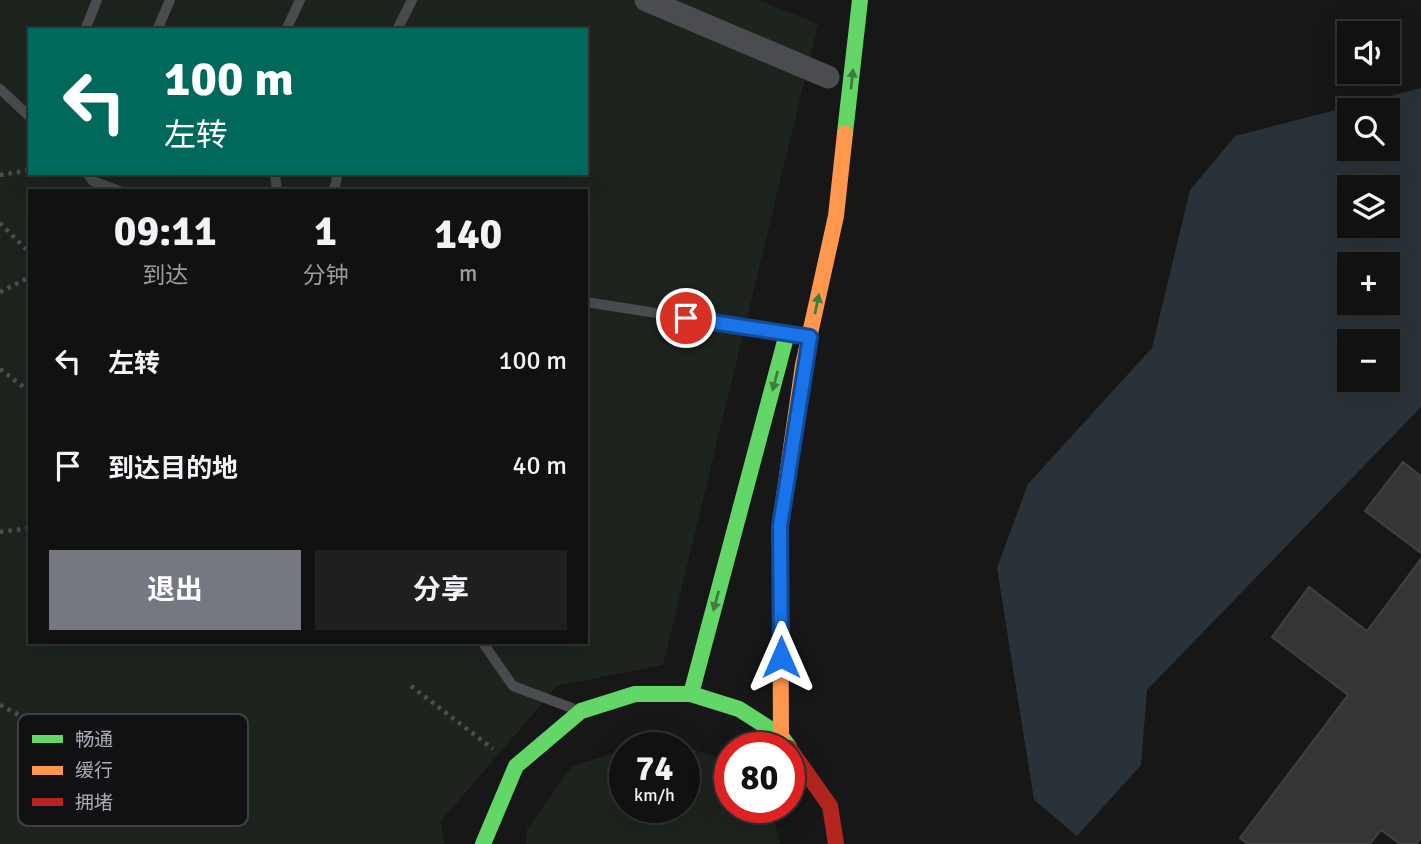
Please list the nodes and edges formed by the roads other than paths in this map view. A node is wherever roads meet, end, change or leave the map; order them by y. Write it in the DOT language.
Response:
graph roads {
  1 [pos="97,0"];
  2 [pos="170,0"];
  3 [pos="300,0"];
  4 [pos="412,0"];
  5 [pos="646,0"];
  6 [pos="860,0"];
  7 [pos="86,28"];
  8 [pos="158,28"];
  9 [pos="287,28"];
  10 [pos="398,28"];
  11 [pos="828,77"];
  12 [pos="0,89"];
  13 [pos="28,115"];
  14 [pos="92,176"];
  15 [pos="115,189"];
  16 [pos="588,302"];
  17 [pos="788,327"];
  18 [pos="810,337"];
  19 [pos="485,644"];
  20 [pos="691,694"];
  21 [pos="581,711"];
  22 [pos="770,732"];
  23 [pos="786,732"];
  24 [pos="805,771"];
  25 [pos="483,844"];
  26 [pos="836,844"];
  1 -- 7 [label="lane"];
  2 -- 8 [label="lane"];
  3 -- 9 [label="lane"];
  4 -- 10 [label="lane"];
  5 -- 11 [label="street"];
  18 -- 6 [label="highway, one-way"];
  12 -- 13 [label="lane"];
  14 -- 15 [label="lane"];
  16 -- 17 [label="lane"];
  17 -- 18 [label="lane"];
  17 -- 20 [label="highway, one-way"];
  18 -- 23 [label="highway"];
  19 -- 21 [label="lane"];
  20 -- 21 [label="highway"];
  20 -- 22 [label="highway"];
  21 -- 25 [label="highway"];
  24 -- 26 [label="highway"];
}
